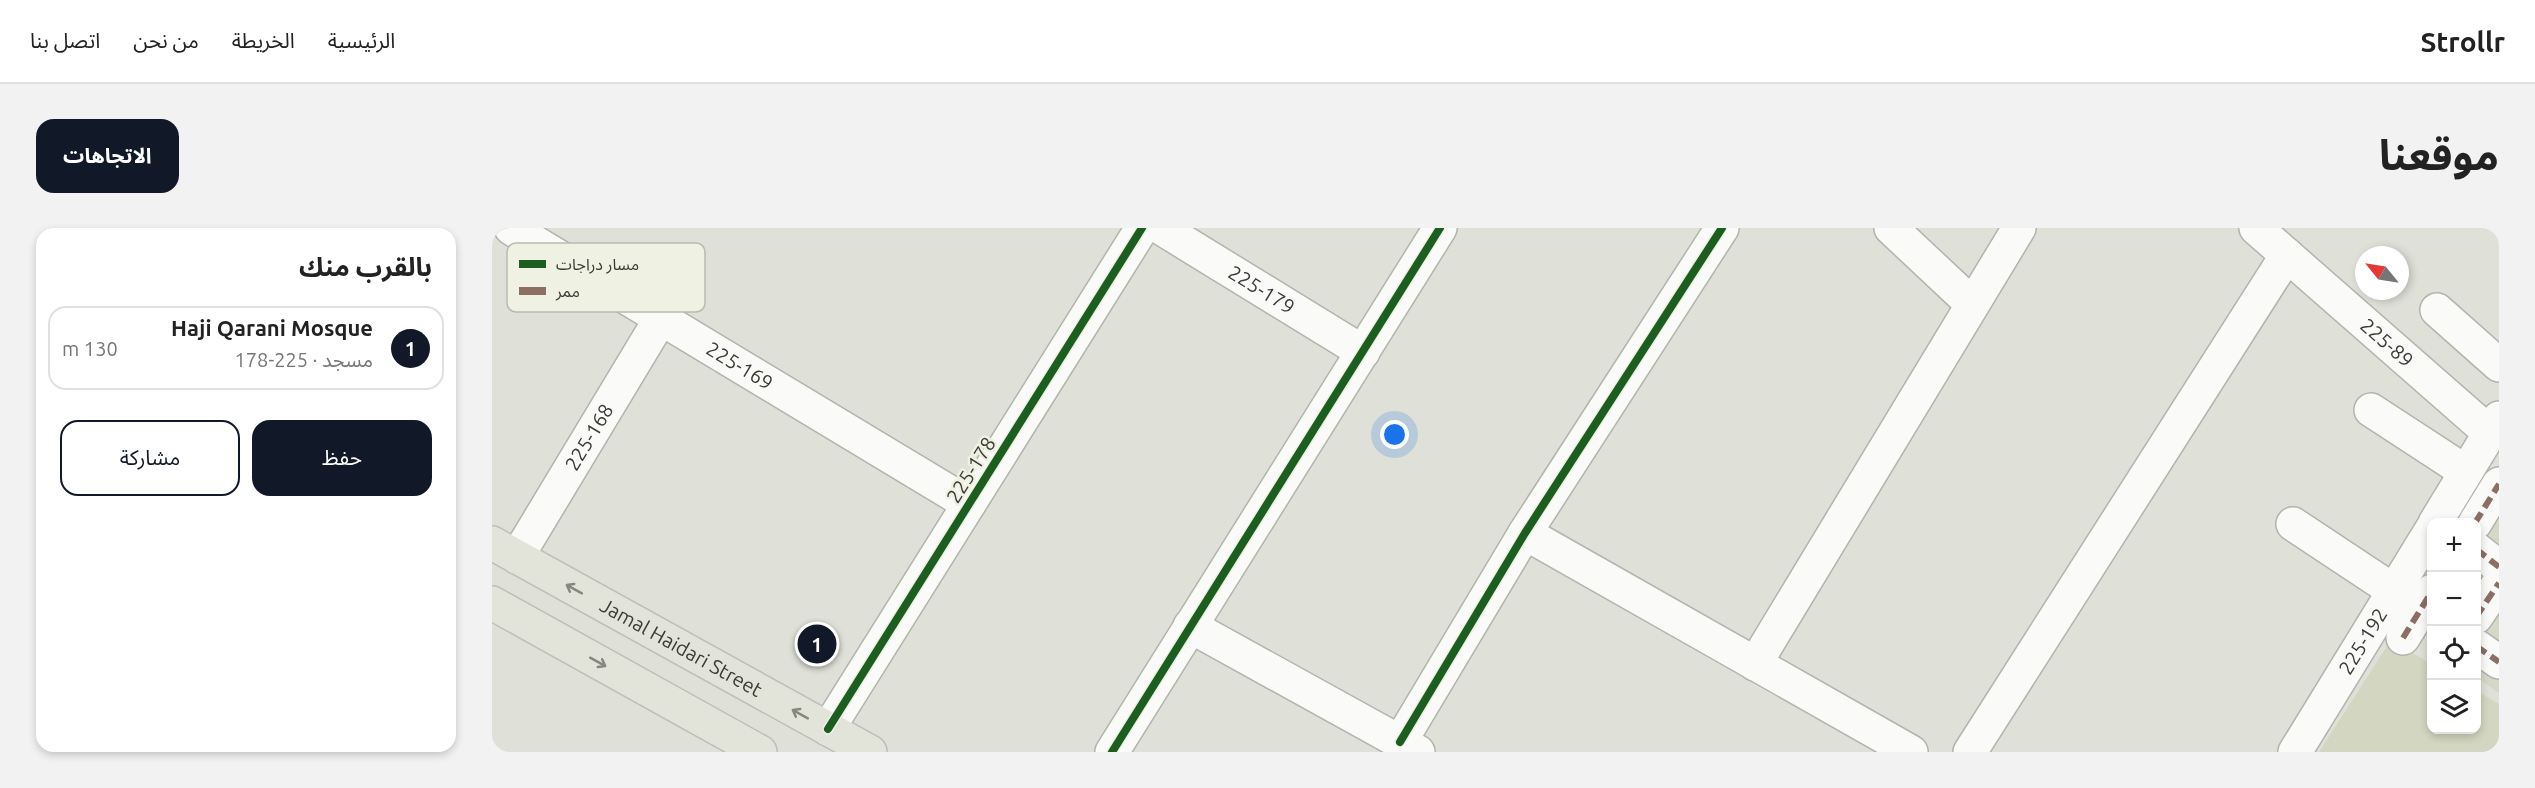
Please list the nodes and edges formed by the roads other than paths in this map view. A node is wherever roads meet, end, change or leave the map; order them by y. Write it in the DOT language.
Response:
graph roads {
  1 [pos="511,228"];
  2 [pos="1142,228"];
  3 [pos="1161,228"];
  4 [pos="1440,228"];
  5 [pos="1722,228"];
  6 [pos="1891,228"];
  7 [pos="2019,228"];
  8 [pos="2256,228"];
  9 [pos="536,243"];
  10 [pos="2287,255"];
  11 [pos="1972,304"];
  12 [pos="2437,310"];
  13 [pos="651,312"];
  14 [pos="661,318"];
  15 [pos="1363,352"];
  16 [pos="2499,364"];
  17 [pos="2371,410"];
  18 [pos="2495,426"];
  19 [pos="2466,472"];
  20 [pos="2499,484"];
  21 [pos="969,504"];
  22 [pos="2437,518"];
  23 [pos="2478,518"];
  24 [pos="2294,524"];
  25 [pos="1524,534"];
  26 [pos="2427,537"];
  27 [pos="504,550"];
  28 [pos="2481,553"];
  29 [pos="2499,567"];
  30 [pos="2499,583"];
  31 [pos="2394,591"];
  32 [pos="492,603"];
  33 [pos="2427,605"];
  34 [pos="2481,610"];
  35 [pos="1190,626"];
  36 [pos="2403,638"];
  37 [pos="2481,649"];
  38 [pos="2499,662"];
  39 [pos="1755,664"];
  40 [pos="828,729"];
  41 [pos="1409,747"];
  42 [pos="760,752"];
  43 [pos="870,752"];
  44 [pos="1112,752"];
  45 [pos="1911,752"];
  46 [pos="1970,752"];
  47 [pos="2295,752"];
  1 -- 9 [label="street, 225-169"];
  2 -- 21 [label="street, 225-178"];
  3 -- 15 [label="street, 225-179"];
  4 -- 15 [label="street"];
  5 -- 25 [label="street"];
  6 -- 11 [label="street"];
  7 -- 11 [label="street"];
  8 -- 10 [label="street, 225-89"];
  10 -- 18 [label="street, 225-89"];
  10 -- 46 [label="street"];
  11 -- 39 [label="street"];
  12 -- 16 [label="street"];
  13 -- 14 [label="street, 225-169"];
  14 -- 21 [label="street, 225-169"];
  14 -- 27 [label="street, 225-168"];
  15 -- 35 [label="street"];
  17 -- 19 [label="street"];
  18 -- 19 [label="street"];
  19 -- 22 [label="street"];
  20 -- 23 [label="street"];
  21 -- 40 [label="street, 225-178"];
  24 -- 31 [label="street"];
  25 -- 39 [label="street"];
  25 -- 41 [label="street"];
  26 -- 31 [label="street, 225-192"];
  40 -- 27 [label="main road, Jamal Haidari Street, one-way"];
  28 -- 29 [label="street"];
  30 -- 34 [label="street"];
  31 -- 47 [label="street, 225-192"];
  32 -- 42 [label="main road, one-way"];
  33 -- 36 [label="street"];
  35 -- 41 [label="street"];
  35 -- 44 [label="street"];
  37 -- 38 [label="street"];
  39 -- 45 [label="street"];
  40 -- 43 [label="main road, Jamal Haidari Street"];
}
